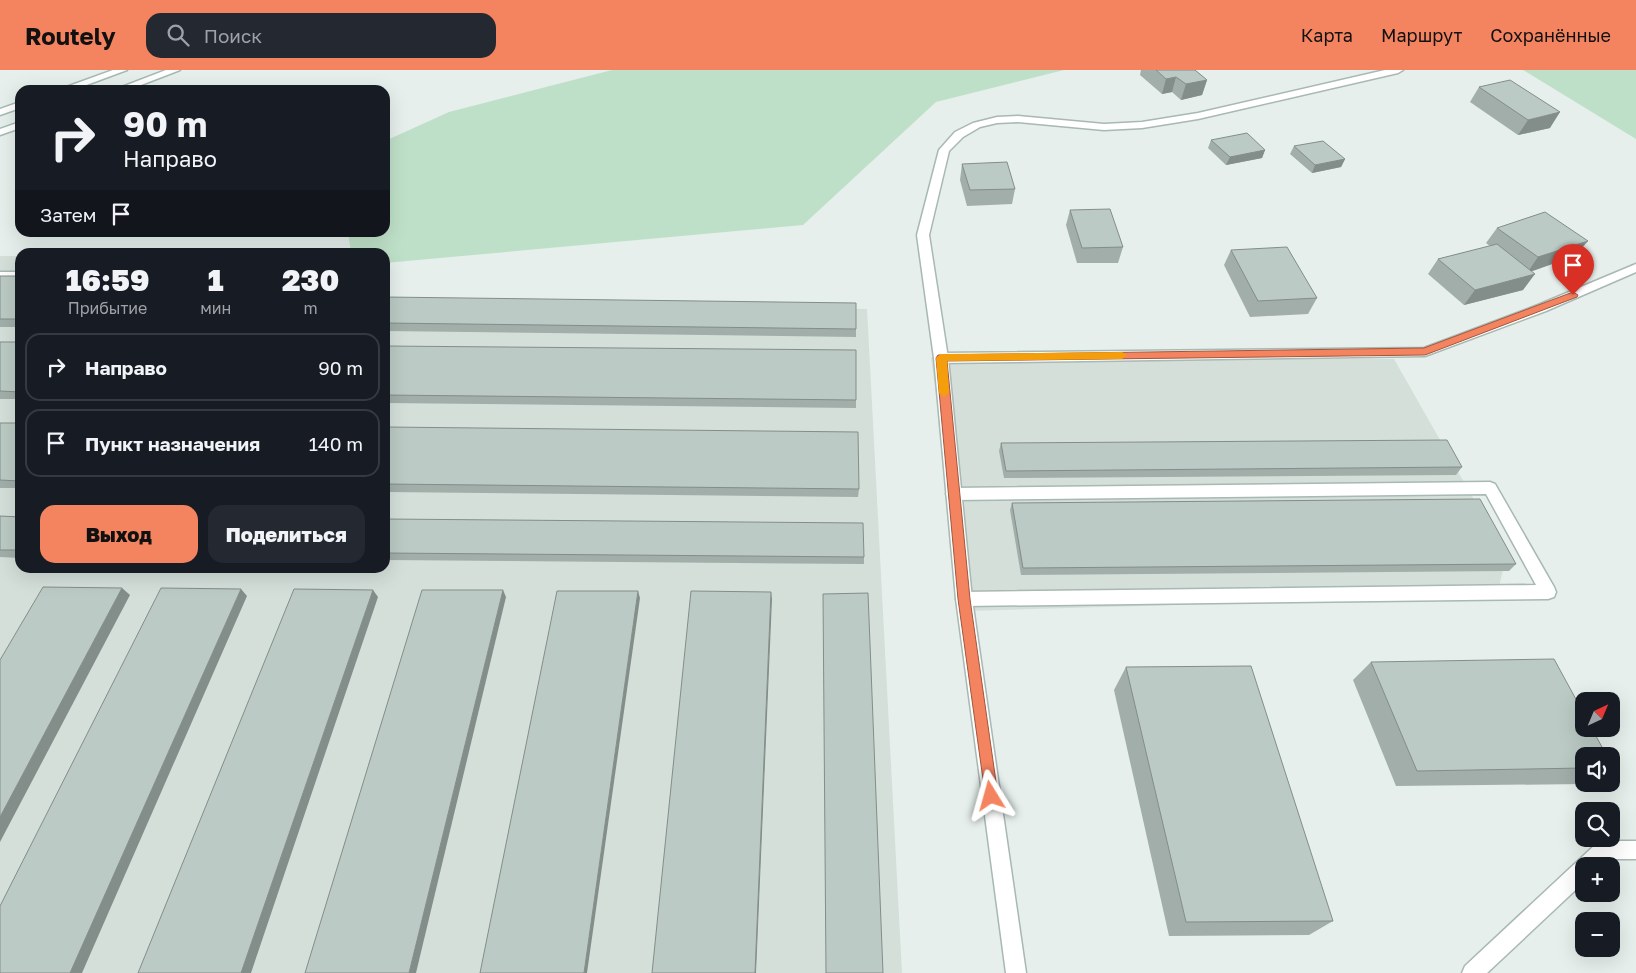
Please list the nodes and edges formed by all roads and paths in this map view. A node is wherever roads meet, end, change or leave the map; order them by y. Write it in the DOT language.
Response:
graph roads {
  1 [pos="122,70"];
  2 [pos="175,70"];
  3 [pos="1398,70"];
  4 [pos="78,85"];
  5 [pos="133,85"];
  6 [pos="15,107"];
  7 [pos="0,112"];
  8 [pos="15,127"];
  9 [pos="0,132"];
  10 [pos="1636,268"];
  11 [pos="0,276"];
  12 [pos="15,276"];
  13 [pos="941,358"];
  14 [pos="953,494"];
  15 [pos="964,599"];
  16 [pos="1636,850"];
  17 [pos="1597,857"];
  18 [pos="1575,877"];
  19 [pos="1016,973"];
  20 [pos="1472,973"];
  1 -- 4 [label="street"];
  2 -- 5 [label="street"];
  3 -- 13 [label="street"];
  6 -- 7 [label="street"];
  8 -- 9 [label="street"];
  10 -- 13 [label="street"];
  11 -- 12 [label="street"];
  13 -- 14 [label="street"];
  14 -- 15 [label="street"];
  14 -- 15 [label="street"];
  15 -- 19 [label="street"];
  16 -- 17 [label="street"];
  18 -- 20 [label="street"];
}
